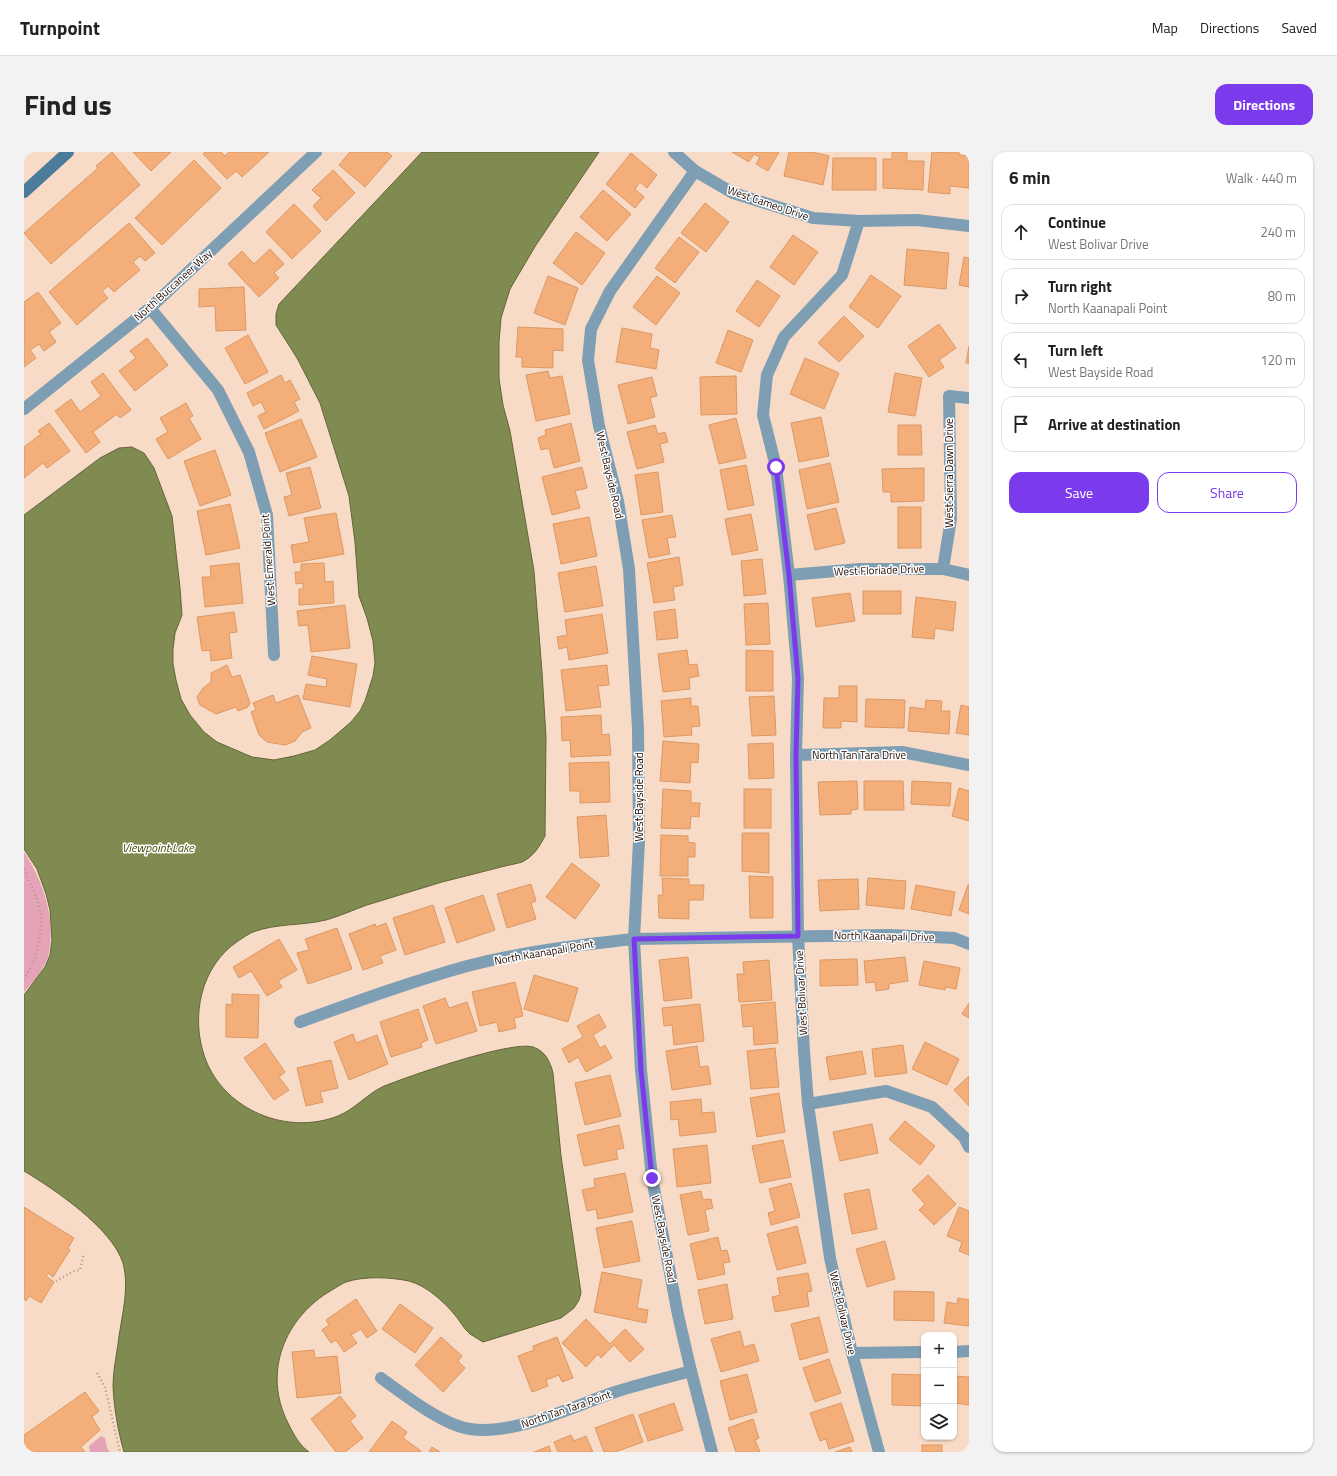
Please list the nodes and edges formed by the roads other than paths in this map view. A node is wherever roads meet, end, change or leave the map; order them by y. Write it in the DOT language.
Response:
graph roads {
  1 [pos="68,152"];
  2 [pos="316,152"];
  3 [pos="674,152"];
  4 [pos="695,171"];
  5 [pos="24,192"];
  6 [pos="858,221"];
  7 [pos="969,226"];
  8 [pos="150,308"];
  9 [pos="969,398"];
  10 [pos="24,409"];
  11 [pos="943,569"];
  12 [pos="789,575"];
  13 [pos="969,575"];
  14 [pos="274,655"];
  15 [pos="796,755"];
  16 [pos="969,765"];
  17 [pos="798,936"];
  18 [pos="634,939"];
  19 [pos="969,944"];
  20 [pos="300,1022"];
  21 [pos="808,1104"];
  22 [pos="969,1147"];
  23 [pos="969,1351"];
  24 [pos="921,1352"];
  25 [pos="957,1352"];
  26 [pos="852,1353"];
  27 [pos="691,1370"];
  28 [pos="381,1378"];
  29 [pos="712,1452"];
  30 [pos="879,1452"];
  1 -- 5 [label="street"];
  2 -- 8 [label="street, North Buccaneer Way"];
  3 -- 4 [label="street, West Cameo Drive"];
  4 -- 6 [label="street, West Cameo Drive"];
  4 -- 18 [label="street, West Bayside Road"];
  6 -- 7 [label="street, West Cameo Drive"];
  6 -- 12 [label="street, West Bolivar Drive"];
  8 -- 10 [label="street, North Buccaneer Way"];
  8 -- 14 [label="street, West Emerald Point"];
  9 -- 11 [label="street, West Sierra Dawn Drive"];
  11 -- 12 [label="street, West Floriade Drive"];
  11 -- 13 [label="street, West Floriade Drive"];
  12 -- 15 [label="street, West Bolivar Drive"];
  15 -- 16 [label="street, North Tan Tara Drive"];
  15 -- 17 [label="street, West Bolivar Drive"];
  17 -- 18 [label="street, North Kaanapali Point"];
  17 -- 19 [label="street, North Kaanapali Drive"];
  17 -- 21 [label="street, West Bolivar Drive"];
  18 -- 20 [label="street, North Kaanapali Point"];
  18 -- 27 [label="street, West Bayside Road"];
  21 -- 22 [label="street"];
  21 -- 26 [label="street, West Bolivar Drive"];
  23 -- 25 [label="street"];
  24 -- 26 [label="street"];
  26 -- 30 [label="street, West Bolivar Drive"];
  27 -- 28 [label="street, North Tan Tara Point"];
  27 -- 29 [label="street, West Bayside Road"];
}
